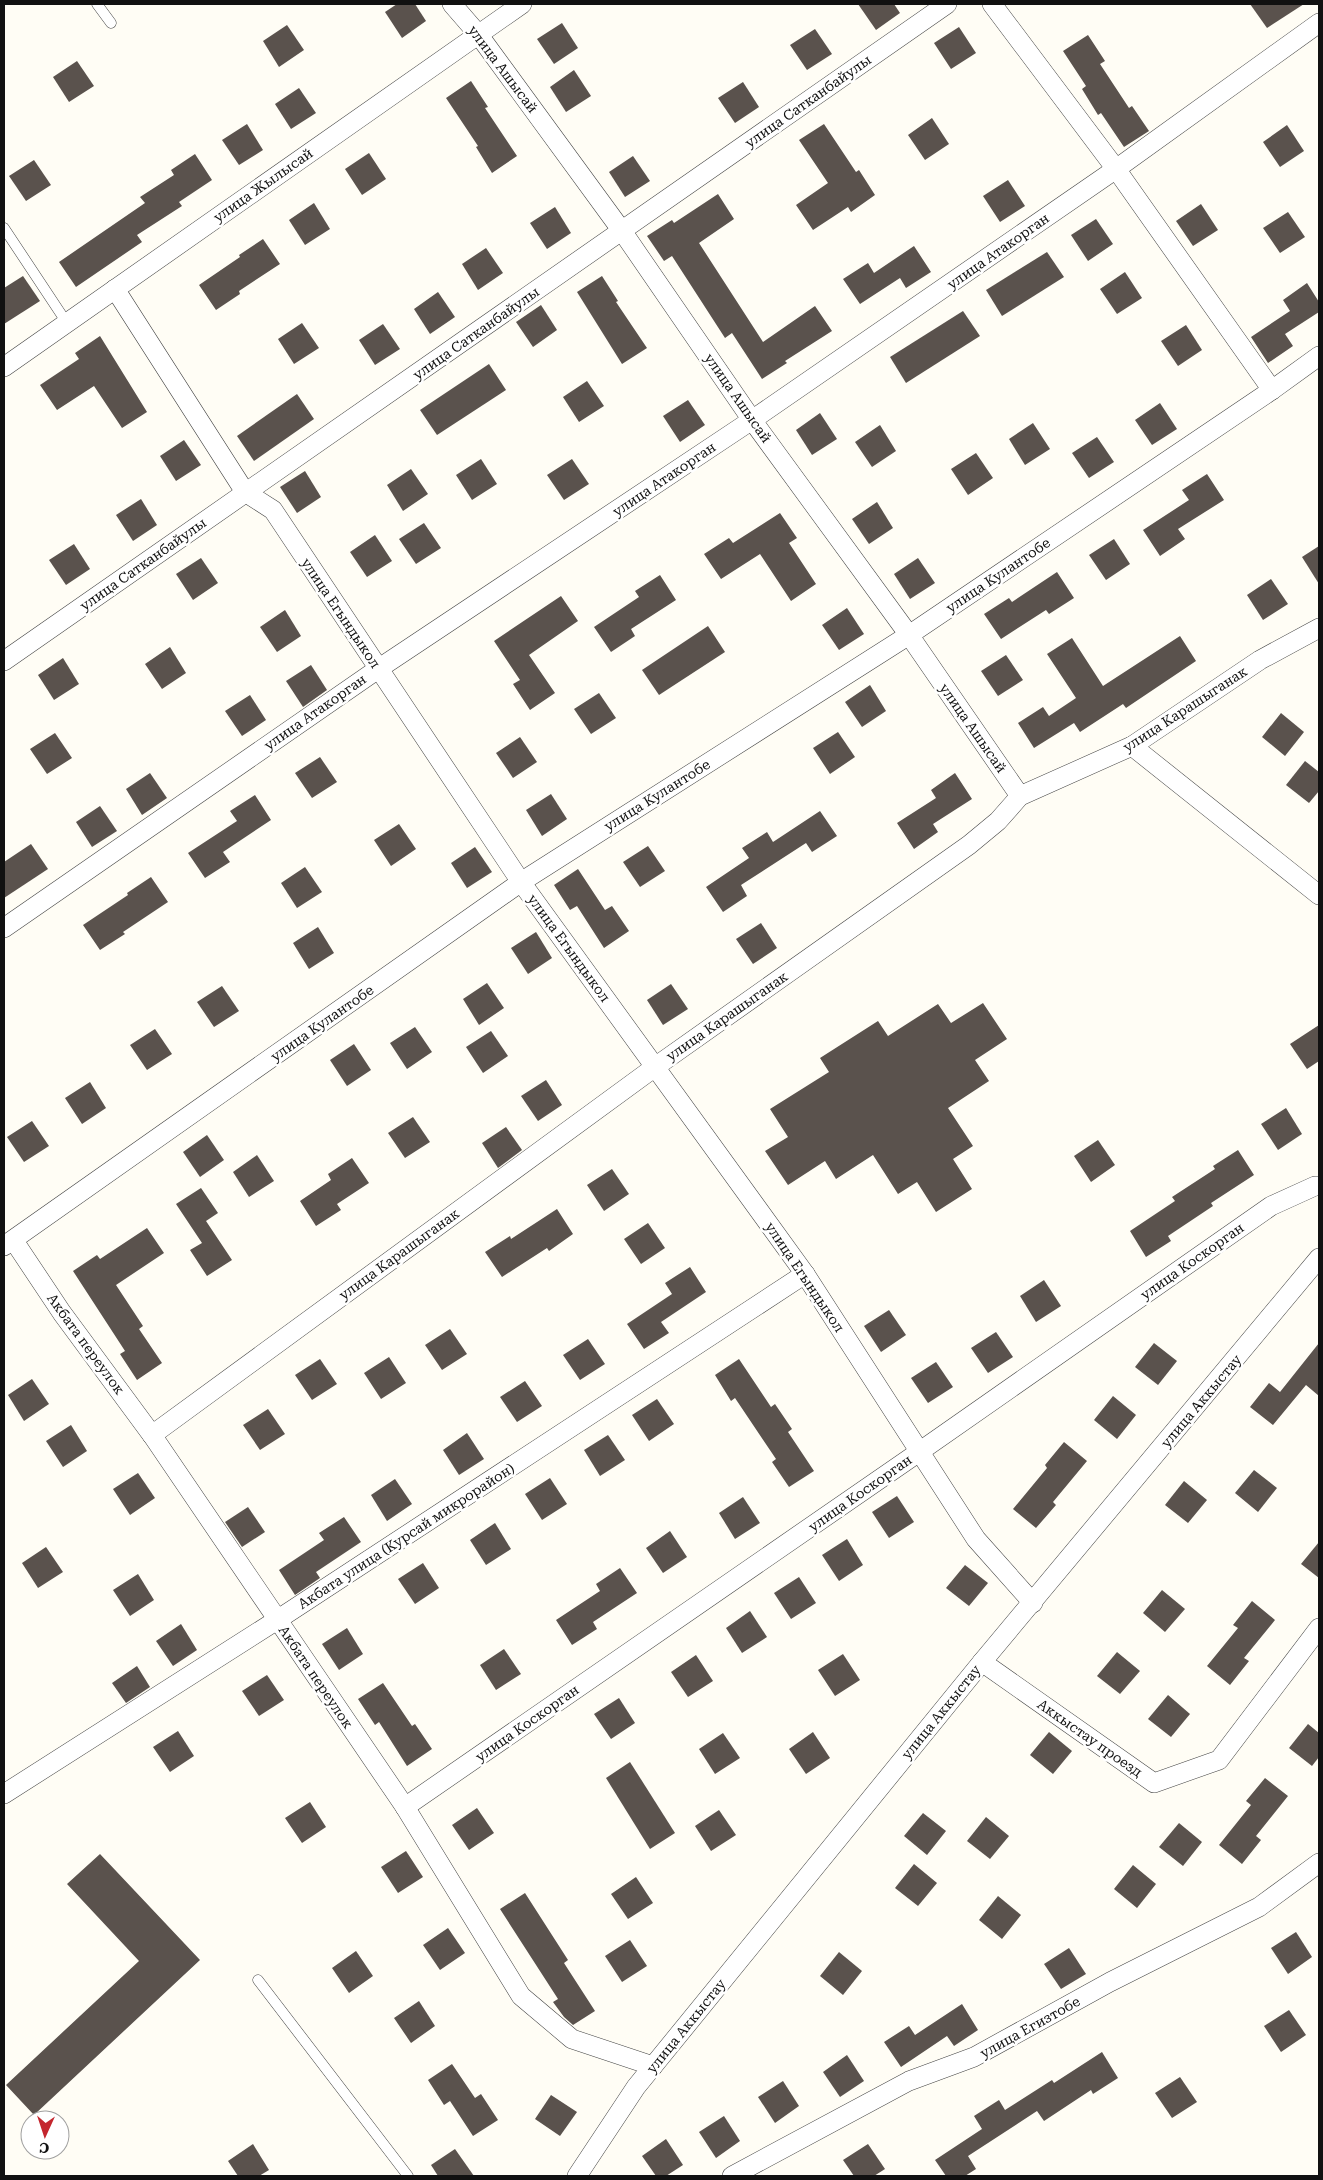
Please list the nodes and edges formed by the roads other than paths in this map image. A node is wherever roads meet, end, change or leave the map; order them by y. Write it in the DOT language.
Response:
graph roads {
  1 [pos="97,4"];
  2 [pos="452,4"];
  3 [pos="522,4"];
  4 [pos="947,4"];
  5 [pos="992,4"];
  6 [pos="110,23"];
  7 [pos="1319,23"];
  8 [pos="478,34"];
  9 [pos="1116,169"];
  10 [pos="4,228"];
  11 [pos="622,231"];
  12 [pos="115,289"];
  13 [pos="67,322"];
  14 [pos="1319,356"];
  15 [pos="4,367"];
  16 [pos="1272,390"];
  17 [pos="752,420"];
  18 [pos="245,492"];
  19 [pos="1319,628"];
  20 [pos="909,635"];
  21 [pos="4,661"];
  22 [pos="378,668"];
  23 [pos="1132,746"];
  24 [pos="1020,796"];
  25 [pos="521,882"];
  26 [pos="1319,895"];
  27 [pos="4,928"];
  28 [pos="655,1067"];
  29 [pos="1319,1186"];
  30 [pos="9,1244"];
  31 [pos="1316,1268"];
  32 [pos="805,1274"];
  33 [pos="152,1435"];
  34 [pos="919,1452"];
  35 [pos="1033,1602"];
  36 [pos="277,1620"];
  37 [pos="1319,1628"];
  38 [pos="982,1662"];
  39 [pos="4,1794"];
  40 [pos="405,1808"];
  41 [pos="1319,1863"];
  42 [pos="258,1980"];
  43 [pos="653,2066"];
  44 [pos="408,2176"];
  45 [pos="577,2176"];
  46 [pos="732,2176"];
  1 -- 6 [label="lane"];
  2 -- 8 [label="street, улица Ашысай"];
  3 -- 8 [label="street, улица Жылысай"];
  4 -- 11 [label="street, улица Сатканбайулы"];
  5 -- 9 [label="street"];
  7 -- 9 [label="street, улица Атакорган"];
  8 -- 11 [label="street, улица Ашысай"];
  8 -- 12 [label="street, улица Жылысай"];
  9 -- 16 [label="street"];
  9 -- 17 [label="street, улица Атакорган"];
  10 -- 13 [label="lane"];
  11 -- 17 [label="street, улица Ашысай"];
  11 -- 18 [label="street, улица Сатканбайулы"];
  12 -- 13 [label="street, улица Жылысай"];
  12 -- 18 [label="street, улица Егындыкол"];
  13 -- 15 [label="street, улица Жылысай"];
  14 -- 16 [label="street, улица Кулантобе"];
  16 -- 20 [label="street, улица Кулантобе"];
  17 -- 20 [label="street, улица Ашысай"];
  17 -- 22 [label="street, улица Атакорган"];
  18 -- 21 [label="street, улица Сатканбайулы"];
  18 -- 22 [label="street, улица Егындыкол"];
  19 -- 23 [label="street, улица Карашыганак"];
  20 -- 24 [label="street, улица Ашысай"];
  20 -- 25 [label="street, улица Кулантобе"];
  22 -- 25 [label="street, улица Егындыкол"];
  22 -- 27 [label="street, улица Атакорган"];
  23 -- 24 [label="street, улица Карашыганак"];
  23 -- 26 [label="street"];
  24 -- 28 [label="street, улица Карашыганак"];
  25 -- 28 [label="street, улица Егындыкол"];
  25 -- 30 [label="street, улица Кулантобе"];
  28 -- 32 [label="street, улица Егындыкол"];
  28 -- 33 [label="street, улица Карашыганак"];
  29 -- 34 [label="street, улица Коскорган"];
  30 -- 33 [label="street, Акбата переулок"];
  31 -- 35 [label="street, улица Аккыстау"];
  32 -- 34 [label="street, улица Егындыкол"];
  32 -- 36 [label="street, Акбата улица (Курсай микрорайон)"];
  33 -- 36 [label="street, Акбата переулок"];
  34 -- 35 [label="street, улица Егындыкол"];
  34 -- 40 [label="street, улица Коскорган"];
  35 -- 38 [label="street, улица Аккыстау"];
  36 -- 39 [label="street, Акбата улица (Курсай микрорайон)"];
  36 -- 40 [label="street, Акбата переулок"];
  37 -- 38 [label="street, Аккыстау проезд"];
  38 -- 43 [label="street, улица Аккыстау"];
  40 -- 43 [label="street, Акбата переулок"];
  41 -- 46 [label="street, улица Егизтобе"];
  42 -- 44 [label="lane"];
  43 -- 45 [label="street, улица Аккыстау"];
}
